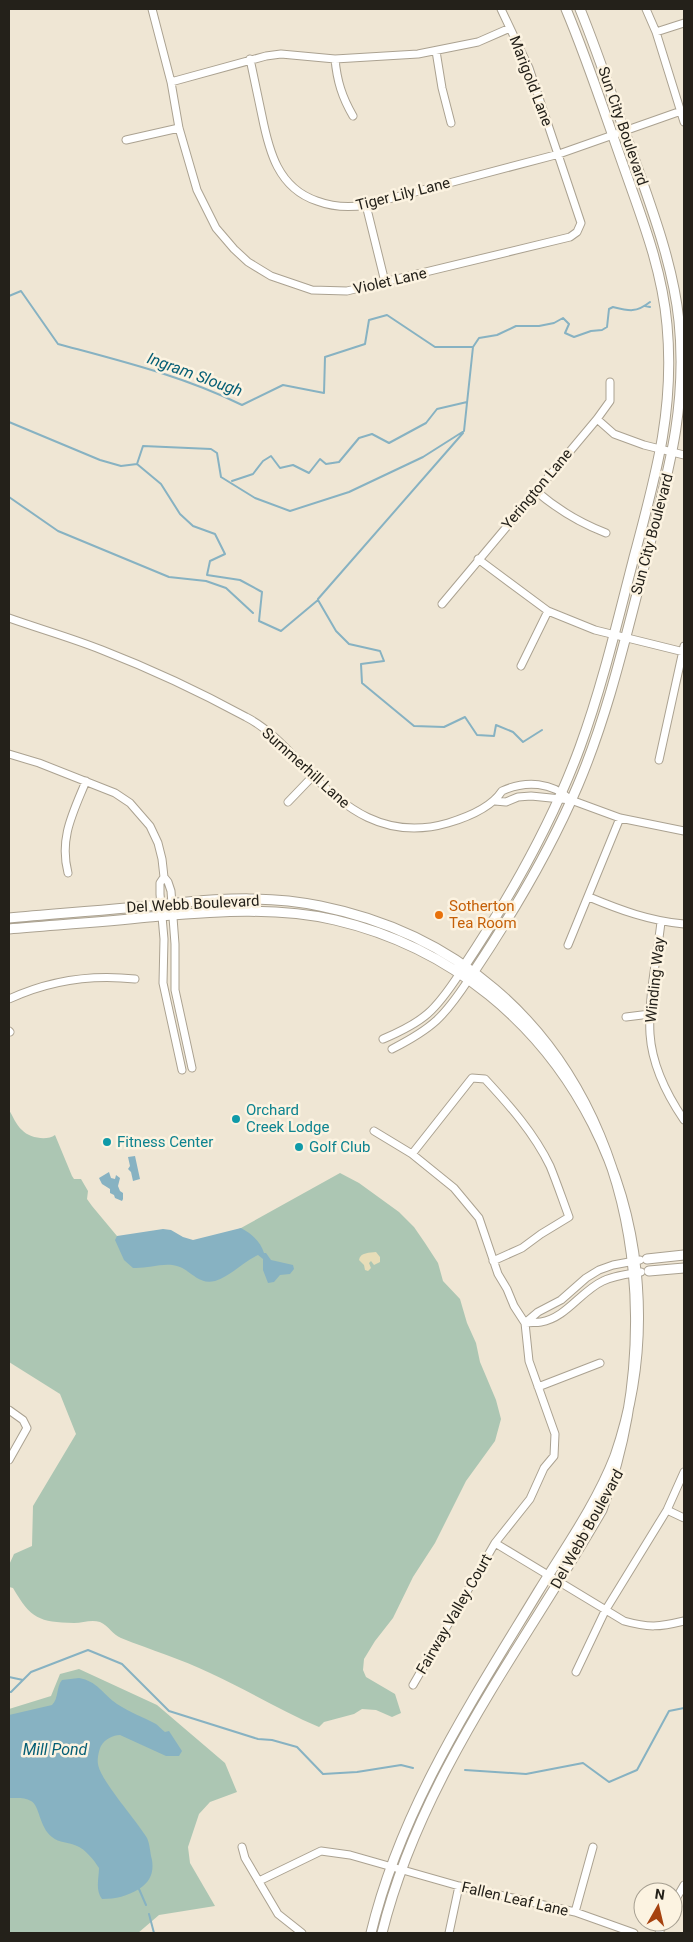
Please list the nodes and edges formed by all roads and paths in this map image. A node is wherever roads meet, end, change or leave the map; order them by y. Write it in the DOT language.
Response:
graph roads {
  1 [pos="152,9"];
  2 [pos="501,9"];
  3 [pos="566,9"];
  4 [pos="580,9"];
  5 [pos="646,9"];
  6 [pos="684,23"];
  7 [pos="510,28"];
  8 [pos="656,32"];
  9 [pos="436,52"];
  10 [pos="250,59"];
  11 [pos="335,60"];
  12 [pos="171,82"];
  13 [pos="682,111"];
  14 [pos="353,116"];
  15 [pos="451,122"];
  16 [pos="684,122"];
  17 [pos="179,128"];
  18 [pos="618,132"];
  19 [pos="126,140"];
  20 [pos="559,154"];
  21 [pos="366,205"];
  22 [pos="384,282"];
  23 [pos="610,382"];
  24 [pos="597,419"];
  25 [pos="667,451"];
  26 [pos="684,455"];
  27 [pos="536,491"];
  28 [pos="606,534"];
  29 [pos="478,559"];
  30 [pos="442,604"];
  31 [pos="548,611"];
  32 [pos="9,618"];
  33 [pos="619,636"];
  34 [pos="684,650"];
  35 [pos="521,666"];
  36 [pos="9,754"];
  37 [pos="659,760"];
  38 [pos="313,776"];
  39 [pos="86,781"];
  40 [pos="560,795"];
  41 [pos="571,800"];
  42 [pos="496,801"];
  43 [pos="288,802"];
  44 [pos="620,818"];
  45 [pos="684,831"];
  46 [pos="68,873"];
  47 [pos="164,877"];
  48 [pos="589,896"];
  49 [pos="161,904"];
  50 [pos="172,904"];
  51 [pos="172,915"];
  52 [pos="162,916"];
  53 [pos="9,918"];
  54 [pos="662,922"];
  55 [pos="684,924"];
  56 [pos="9,929"];
  57 [pos="568,946"];
  58 [pos="466,964"];
  59 [pos="475,970"];
  60 [pos="460,973"];
  61 [pos="135,979"];
  62 [pos="469,979"];
  63 [pos="9,1000"];
  64 [pos="650,1014"];
  65 [pos="626,1017"];
  66 [pos="542,1026"];
  67 [pos="552,1037"];
  68 [pos="383,1039"];
  69 [pos="392,1049"];
  70 [pos="565,1053"];
  71 [pos="192,1068"];
  72 [pos="182,1070"];
  73 [pos="684,1120"];
  74 [pos="374,1131"];
  75 [pos="412,1154"];
  76 [pos="651,1247"];
  77 [pos="684,1255"];
  78 [pos="653,1259"];
  79 [pos="640,1260"];
  80 [pos="493,1261"];
  81 [pos="684,1268"];
  82 [pos="642,1272"];
  83 [pos="654,1275"];
  84 [pos="525,1323"];
  85 [pos="600,1363"];
  86 [pos="538,1387"];
  87 [pos="9,1410"];
  88 [pos="9,1460"];
  89 [pos="624,1463"];
  90 [pos="684,1472"];
  91 [pos="667,1510"];
  92 [pos="684,1518"];
  93 [pos="495,1543"];
  94 [pos="554,1578"];
  95 [pos="605,1611"];
  96 [pos="684,1622"];
  97 [pos="576,1672"];
  98 [pos="412,1685"];
  99 [pos="242,1847"];
  100 [pos="593,1847"];
  101 [pos="396,1869"];
  102 [pos="259,1881"];
  103 [pos="459,1886"];
  104 [pos="574,1912"];
  105 [pos="302,1933"];
  106 [pos="371,1933"];
  107 [pos="382,1933"];
  108 [pos="448,1933"];
  109 [pos="634,1933"];
  1 -- 12 [label="street, Violet Lane"];
  2 -- 7 [label="street, Marigold Lane"];
  3 -- 18 [label="street, Sun City Boulevard"];
  4 -- 18 [label="street, Sun City Boulevard"];
  5 -- 8 [label="street"];
  6 -- 8 [label="street"];
  7 -- 9 [label="street"];
  7 -- 20 [label="street, Marigold Lane"];
  8 -- 13 [label="street"];
  9 -- 11 [label="street"];
  9 -- 15 [label="street"];
  10 -- 11 [label="street"];
  10 -- 12 [label="street"];
  10 -- 21 [label="street, Tiger Lily Lane"];
  11 -- 14 [label="street"];
  12 -- 17 [label="street, Violet Lane"];
  13 -- 16 [label="street"];
  13 -- 18 [label="street, Tiger Lily Lane"];
  17 -- 19 [label="street"];
  17 -- 22 [label="street, Violet Lane"];
  18 -- 20 [label="street, Tiger Lily Lane"];
  18 -- 25 [label="street, Sun City Boulevard"];
  20 -- 21 [label="street, Tiger Lily Lane"];
  20 -- 22 [label="street, Violet Lane"];
  21 -- 22 [label="street"];
  23 -- 24 [label="street, Yerington Lane"];
  24 -- 25 [label="street"];
  24 -- 27 [label="street, Yerington Lane"];
  25 -- 26 [label="street"];
  25 -- 33 [label="street, Sun City Boulevard"];
  27 -- 28 [label="street"];
  27 -- 29 [label="street, Yerington Lane"];
  29 -- 30 [label="street, Yerington Lane"];
  29 -- 31 [label="street"];
  31 -- 33 [label="street"];
  31 -- 35 [label="street"];
  32 -- 38 [label="street, Summerhill Lane"];
  33 -- 34 [label="street"];
  33 -- 40 [label="street, Sun City Boulevard"];
  33 -- 41 [label="street, Sun City Boulevard"];
  34 -- 37 [label="street"];
  36 -- 39 [label="street"];
  38 -- 42 [label="street, Summerhill Lane"];
  38 -- 43 [label="street"];
  39 -- 46 [label="street"];
  39 -- 47 [label="street"];
  40 -- 41 [label="street, Summerhill Lane"];
  40 -- 42 [label="street, Summerhill Lane"];
  40 -- 42 [label="street, Summerhill Lane"];
  40 -- 58 [label="street, Sun City Boulevard"];
  41 -- 44 [label="street"];
  41 -- 59 [label="street, Sun City Boulevard"];
  44 -- 45 [label="street"];
  44 -- 48 [label="street"];
  47 -- 49 [label="street"];
  47 -- 50 [label="street"];
  48 -- 54 [label="street"];
  48 -- 57 [label="street"];
  49 -- 50 [label="street, Del Webb Boulevard"];
  49 -- 52 [label="street"];
  49 -- 53 [label="street, Del Webb Boulevard"];
  50 -- 51 [label="street"];
  50 -- 58 [label="street, Del Webb Boulevard"];
  51 -- 52 [label="street, Del Webb Boulevard"];
  51 -- 60 [label="street, Del Webb Boulevard"];
  51 -- 71 [label="street"];
  52 -- 56 [label="street, Del Webb Boulevard"];
  52 -- 72 [label="street"];
  54 -- 55 [label="street"];
  54 -- 64 [label="street, Winding Way"];
  58 -- 59 [label="street, Del Webb Boulevard"];
  58 -- 60 [label="street, Sun City Boulevard"];
  59 -- 62 [label="street, Sun City Boulevard"];
  59 -- 66 [label="street, Del Webb Boulevard"];
  60 -- 62 [label="street, Del Webb Boulevard"];
  60 -- 68 [label="street"];
  61 -- 63 [label="street"];
  62 -- 69 [label="street"];
  62 -- 79 [label="street, Del Webb Boulevard"];
  64 -- 65 [label="street"];
  64 -- 73 [label="street, Winding Way"];
  67 -- 70 [label="street"];
  74 -- 75 [label="street"];
  75 -- 80 [label="street"];
  75 -- 80 [label="street"];
  76 -- 78 [label="street"];
  77 -- 78 [label="street"];
  78 -- 79 [label="street"];
  78 -- 83 [label="street"];
  79 -- 82 [label="street, Del Webb Boulevard"];
  79 -- 84 [label="street"];
  80 -- 84 [label="street"];
  81 -- 83 [label="street"];
  82 -- 83 [label="street"];
  82 -- 84 [label="street"];
  82 -- 94 [label="street, Del Webb Boulevard"];
  84 -- 86 [label="street, Fairway Valley Court"];
  85 -- 86 [label="street"];
  86 -- 93 [label="street, Fairway Valley Court"];
  87 -- 88 [label="street"];
  89 -- 94 [label="street, Del Webb Boulevard"];
  90 -- 91 [label="street"];
  91 -- 92 [label="street"];
  91 -- 95 [label="street"];
  93 -- 94 [label="street"];
  93 -- 98 [label="street, Fairway Valley Court"];
  94 -- 95 [label="street"];
  94 -- 101 [label="street, Del Webb Boulevard"];
  95 -- 96 [label="street"];
  95 -- 97 [label="street"];
  99 -- 102 [label="street"];
  100 -- 104 [label="street"];
  101 -- 102 [label="street, Fallen Leaf Lane"];
  101 -- 103 [label="street, Fallen Leaf Lane"];
  101 -- 106 [label="street, Del Webb Boulevard"];
  101 -- 107 [label="street, Del Webb Boulevard"];
  102 -- 105 [label="street"];
  103 -- 104 [label="street, Fallen Leaf Lane"];
  103 -- 108 [label="street"];
  104 -- 109 [label="street, Fallen Leaf Lane"];
}
